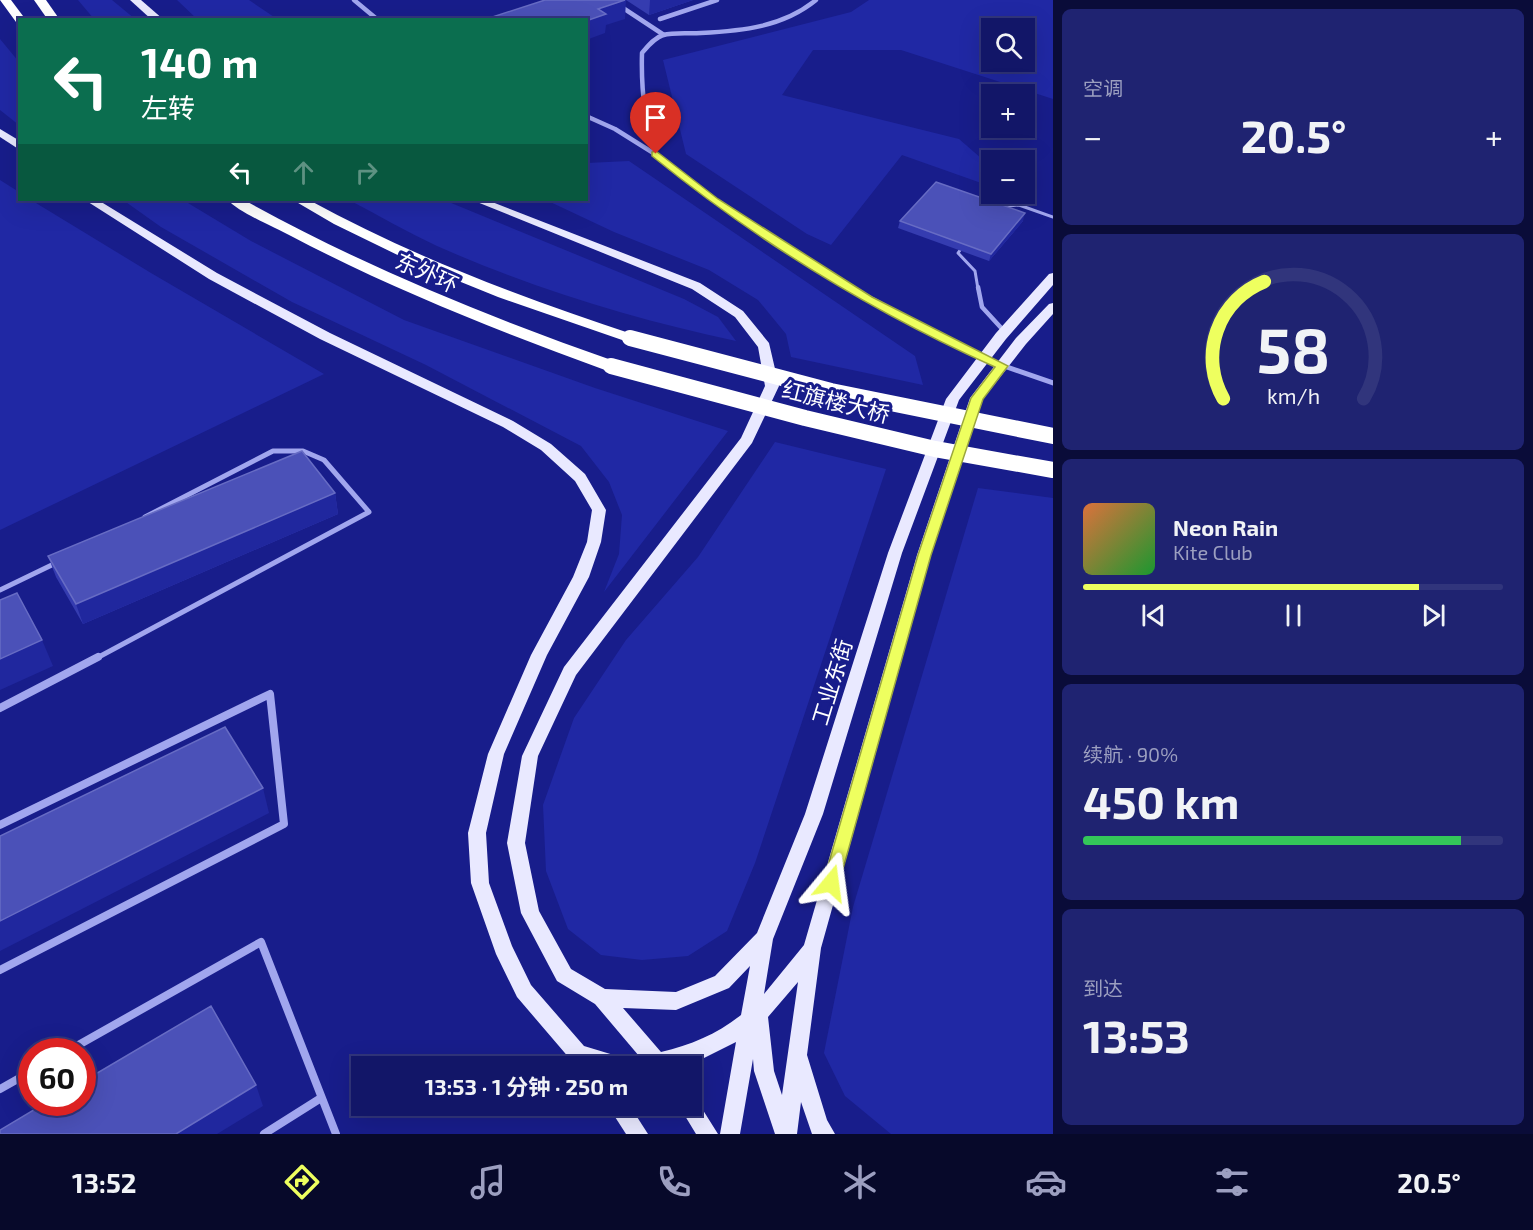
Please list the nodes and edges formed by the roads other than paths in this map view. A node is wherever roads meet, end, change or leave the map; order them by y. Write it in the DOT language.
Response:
graph roads {
  1 [pos="5,0"];
  2 [pos="40,0"];
  3 [pos="135,0"];
  4 [pos="354,0"];
  5 [pos="611,0"];
  6 [pos="717,0"];
  7 [pos="816,0"];
  8 [pos="18,18"];
  9 [pos="53,18"];
  10 [pos="157,18"];
  11 [pos="376,18"];
  12 [pos="660,19"];
  13 [pos="664,35"];
  14 [pos="588,117"];
  15 [pos="0,132"];
  16 [pos="18,146"];
  17 [pos="656,154"];
  18 [pos="93,201"];
  19 [pos="237,201"];
  20 [pos="302,201"];
  21 [pos="481,201"];
  22 [pos="995,211"];
  23 [pos="1053,217"];
  24 [pos="966,242"];
  25 [pos="1053,277"];
  26 [pos="1053,307"];
  27 [pos="1004,332"];
  28 [pos="984,358"];
  29 [pos="611,366"];
  30 [pos="1002,366"];
  31 [pos="1053,383"];
  32 [pos="1053,436"];
  33 [pos="1053,470"];
  34 [pos="135,522"];
  35 [pos="61,560"];
  36 [pos="0,590"];
  37 [pos="0,708"];
  38 [pos="0,825"];
  39 [pos="764,939"];
  40 [pos="812,948"];
  41 [pos="0,970"];
  42 [pos="602,998"];
  43 [pos="753,1019"];
  44 [pos="91,1038"];
  45 [pos="797,1052"];
  46 [pos="580,1056"];
  47 [pos="651,1056"];
  48 [pos="686,1056"];
  49 [pos="18,1079"];
  50 [pos="0,1089"];
  51 [pos="321,1098"];
  52 [pos="625,1116"];
  53 [pos="696,1116"];
  54 [pos="264,1134"];
  55 [pos="336,1134"];
  56 [pos="638,1134"];
  57 [pos="708,1134"];
  58 [pos="730,1134"];
  59 [pos="786,1134"];
  60 [pos="825,1134"];
  1 -- 8 [label="highway"];
  2 -- 9 [label="highway"];
  3 -- 10 [label="main road"];
  4 -- 11 [label="street"];
  5 -- 13 [label="street"];
  6 -- 12 [label="street"];
  7 -- 13 [label="street"];
  13 -- 17 [label="street"];
  14 -- 17 [label="street"];
  15 -- 16 [label="main road"];
  17 -- 28 [label="street"];
  18 -- 46 [label="main road"];
  19 -- 29 [label="highway, 东外环"];
  20 -- 32 [label="highway, 红旗楼大桥, bridge"];
  21 -- 42 [label="main road"];
  22 -- 23 [label="lane"];
  24 -- 27 [label="lane"];
  25 -- 27 [label="main road, 工业东街"];
  26 -- 30 [label="main road"];
  27 -- 28 [label="main road, 工业东街"];
  28 -- 30 [label="street"];
  28 -- 39 [label="main road, 工业东街"];
  29 -- 33 [label="highway, 红旗楼大桥, bridge"];
  30 -- 31 [label="street"];
  30 -- 40 [label="main road"];
  34 -- 37 [label="street"];
  35 -- 36 [label="street"];
  38 -- 41 [label="street"];
  39 -- 42 [label="main road"];
  39 -- 43 [label="main road, 工业东街"];
  40 -- 43 [label="main road"];
  40 -- 45 [label="main road"];
  42 -- 47 [label="main road"];
  43 -- 48 [label="main road"];
  43 -- 58 [label="main road"];
  43 -- 59 [label="main road"];
  44 -- 51 [label="street"];
  45 -- 59 [label="main road"];
  45 -- 60 [label="main road"];
  49 -- 50 [label="street"];
  51 -- 54 [label="street"];
  51 -- 55 [label="street"];
  52 -- 56 [label="main road"];
  53 -- 57 [label="main road"];
}
